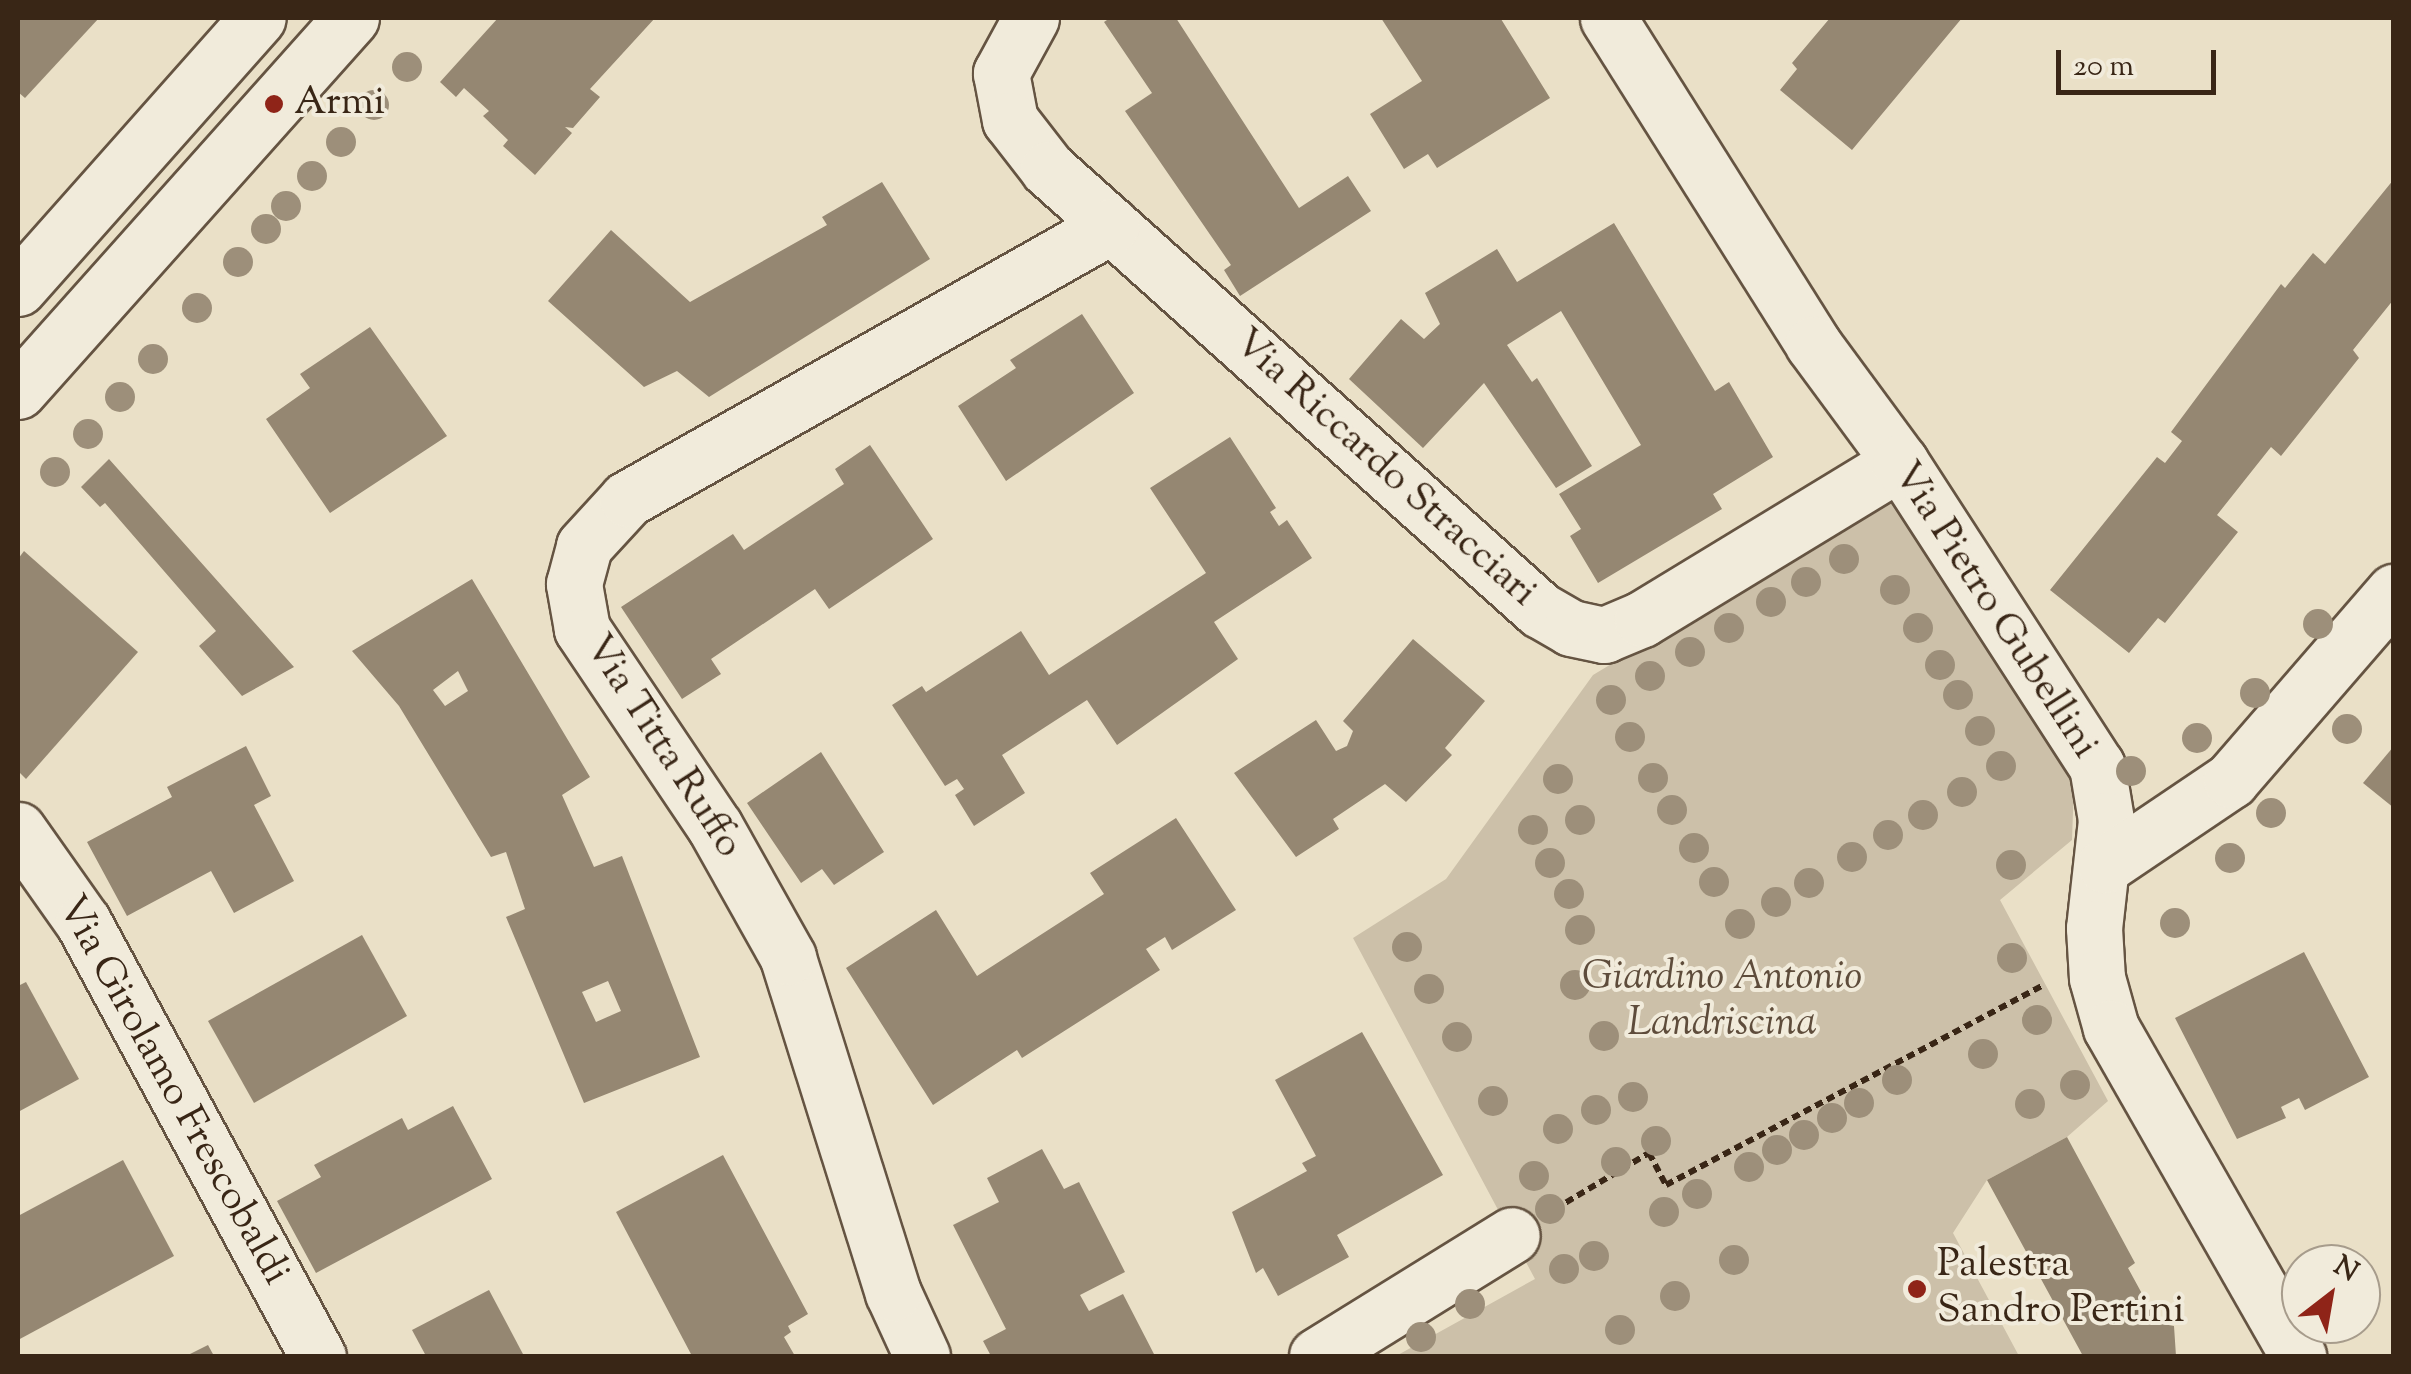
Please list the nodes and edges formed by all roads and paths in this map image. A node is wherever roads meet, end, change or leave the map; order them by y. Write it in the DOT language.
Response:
graph roads {
  1 [pos="258,18"];
  2 [pos="351,18"];
  3 [pos="1032,18"];
  4 [pos="1608,18"];
  5 [pos="1112,226"];
  6 [pos="18,288"];
  7 [pos="18,391"];
  8 [pos="1900,462"];
  9 [pos="2394,592"];
  10 [pos="18,830"];
  11 [pos="2105,865"];
  12 [pos="2096,954"];
  13 [pos="1512,1235"];
  14 [pos="318,1356"];
  15 [pos="922,1356"];
  16 [pos="1317,1356"];
  17 [pos="2298,1356"];
  1 -- 6 [label="street"];
  2 -- 7 [label="street"];
  3 -- 5 [label="street, Via Riccardo Stracciari"];
  4 -- 8 [label="street, Via Pietro Gubellini"];
  5 -- 8 [label="street, Via Riccardo Stracciari"];
  5 -- 15 [label="street, Via Titta Ruffo"];
  8 -- 11 [label="street, Via Pietro Gubellini"];
  9 -- 11 [label="street"];
  10 -- 14 [label="street, Via Girolamo Frescobaldi"];
  11 -- 12 [label="street, Via Pietro Gubellini"];
  12 -- 13 [label="path"];
  12 -- 17 [label="street, Via Pietro Gubellini"];
  13 -- 16 [label="street"];
}
